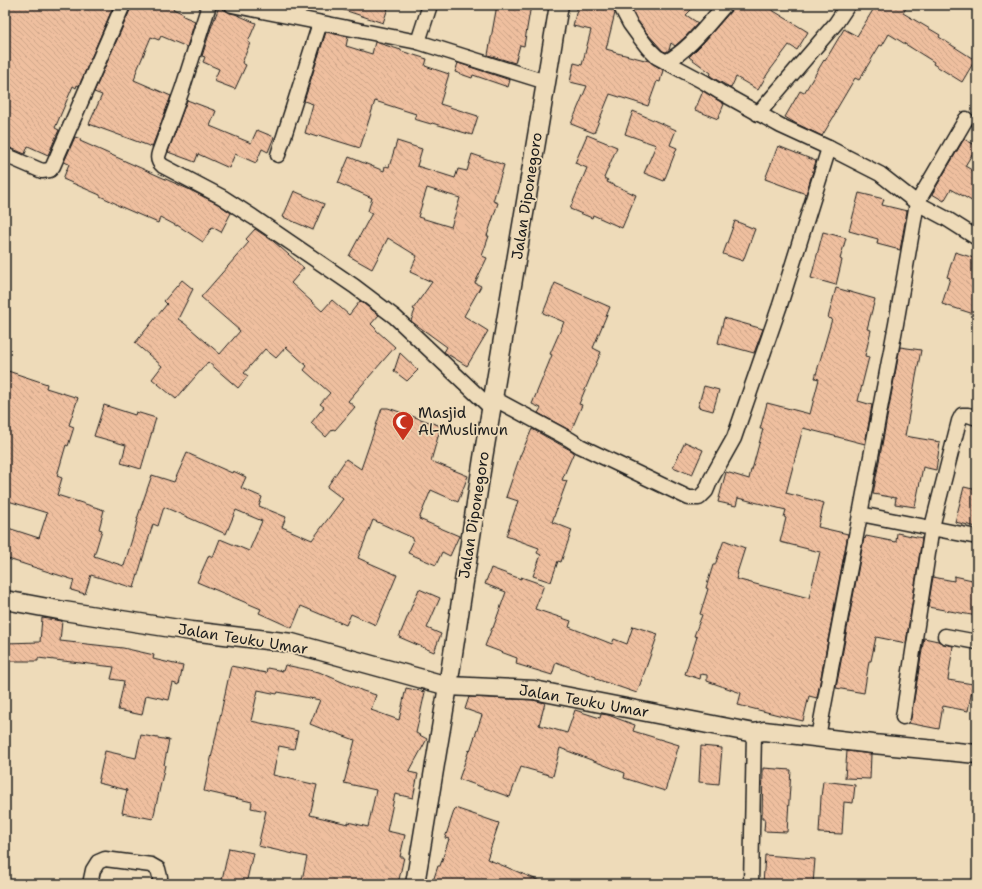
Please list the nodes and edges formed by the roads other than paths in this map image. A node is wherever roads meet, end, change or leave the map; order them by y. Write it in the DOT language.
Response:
graph roads {
  1 [pos="123,5"];
  2 [pos="209,5"];
  3 [pos="232,5"];
  4 [pos="430,5"];
  5 [pos="559,5"];
  6 [pos="620,5"];
  7 [pos="725,5"];
  8 [pos="848,5"];
  9 [pos="320,23"];
  10 [pos="418,42"];
  11 [pos="666,62"];
  12 [pos="546,82"];
  13 [pos="758,114"];
  14 [pos="966,119"];
  15 [pos="829,148"];
  16 [pos="5,155"];
  17 [pos="278,155"];
  18 [pos="917,203"];
  19 [pos="977,238"];
  20 [pos="492,403"];
  21 [pos="977,418"];
  22 [pos="860,514"];
  23 [pos="932,527"];
  24 [pos="977,537"];
  25 [pos="5,600"];
  26 [pos="945,636"];
  27 [pos="977,642"];
  28 [pos="448,686"];
  29 [pos="903,717"];
  30 [pos="754,733"];
  31 [pos="818,737"];
  32 [pos="977,754"];
  33 [pos="90,884"];
  34 [pos="160,884"];
  35 [pos="415,884"];
  36 [pos="750,884"];
  1 -- 16 [label="street"];
  2 -- 20 [label="street"];
  3 -- 9 [label="street"];
  4 -- 10 [label="street"];
  5 -- 12 [label="street, Jalan Diponegoro"];
  6 -- 11 [label="street"];
  7 -- 11 [label="street"];
  8 -- 13 [label="street"];
  9 -- 10 [label="street"];
  9 -- 17 [label="street"];
  10 -- 12 [label="street"];
  11 -- 13 [label="street"];
  12 -- 20 [label="street, Jalan Diponegoro"];
  13 -- 15 [label="street"];
  14 -- 18 [label="street"];
  15 -- 18 [label="street"];
  15 -- 20 [label="street"];
  18 -- 19 [label="street"];
  18 -- 22 [label="street"];
  20 -- 28 [label="street, Jalan Diponegoro"];
  21 -- 23 [label="street"];
  22 -- 23 [label="street"];
  22 -- 31 [label="street"];
  23 -- 24 [label="street"];
  23 -- 29 [label="street"];
  25 -- 28 [label="street, Jalan Teuku Umar"];
  26 -- 27 [label="street"];
  28 -- 30 [label="street, Jalan Teuku Umar"];
  28 -- 35 [label="street, Jalan Diponegoro"];
  30 -- 31 [label="street, Jalan Teuku Umar"];
  30 -- 36 [label="street"];
  31 -- 32 [label="street, Jalan Teuku Umar"];
  33 -- 34 [label="street"];
}
